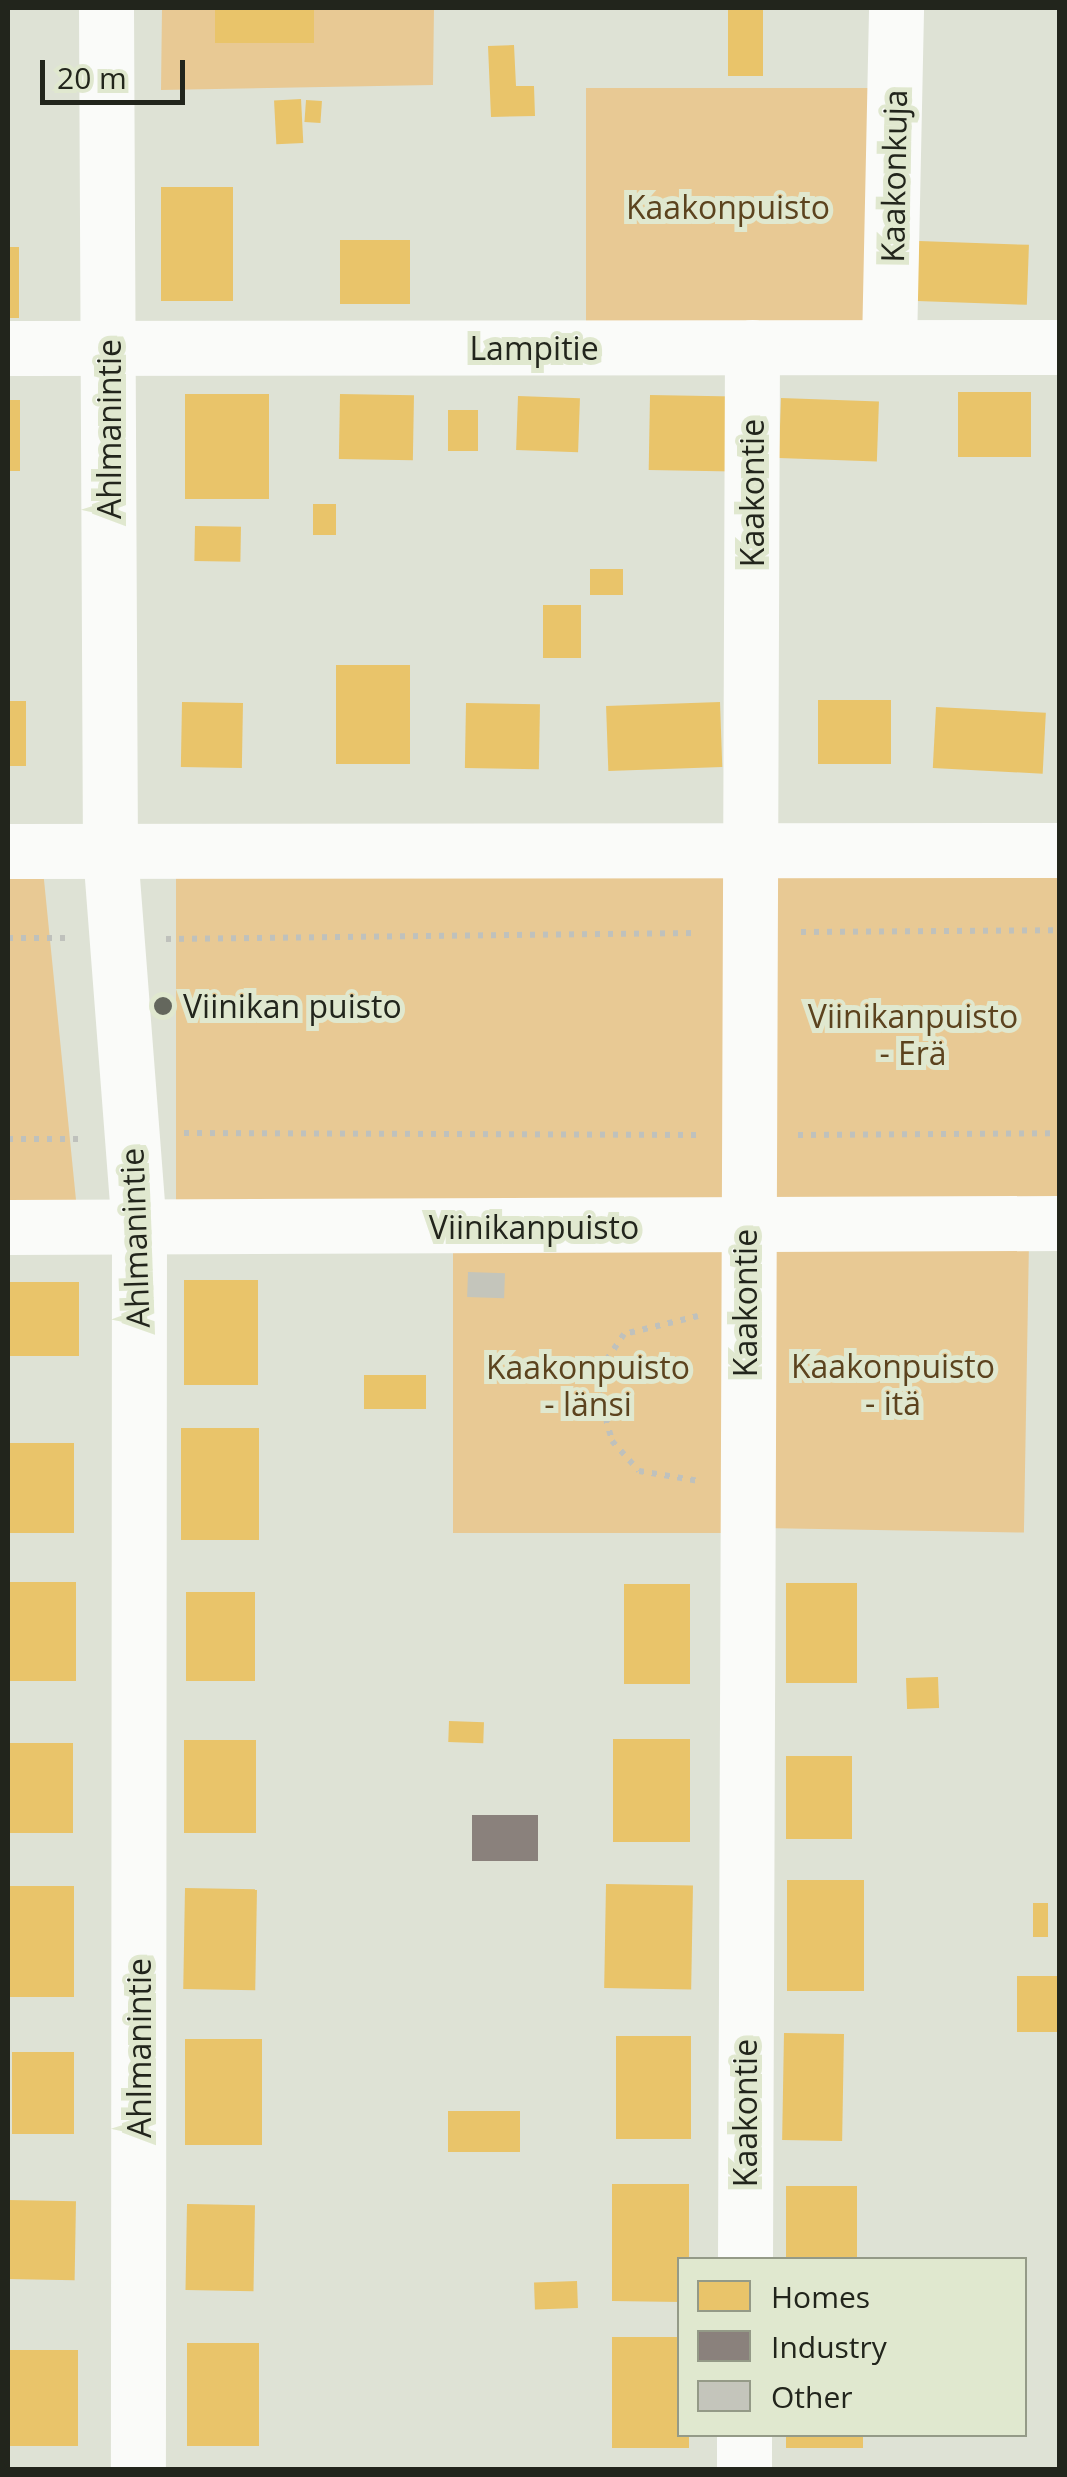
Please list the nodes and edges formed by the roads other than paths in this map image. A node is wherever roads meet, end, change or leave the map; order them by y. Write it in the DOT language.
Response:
graph roads {
  1 [pos="106,8"];
  2 [pos="896,8"];
  3 [pos="889,344"];
  4 [pos="752,347"];
  5 [pos="8,348"];
  6 [pos="1060,348"];
  7 [pos="109,349"];
  8 [pos="8,850"];
  9 [pos="1060,850"];
  10 [pos="751,851"];
  11 [pos="110,852"];
  12 [pos="1060,1223"];
  13 [pos="745,1226"];
  14 [pos="8,1227"];
  15 [pos="139,1228"];
  16 [pos="744,2257"];
  17 [pos="744,2437"];
  18 [pos="138,2470"];
  19 [pos="744,2470"];
  1 -- 7 [label="street, Ahlmanintie"];
  2 -- 3 [label="street, Kaakonkuja"];
  3 -- 4 [label="street, Lampitie"];
  3 -- 6 [label="street, Lampitie"];
  4 -- 7 [label="street, Lampitie"];
  4 -- 10 [label="street, Kaakontie"];
  5 -- 7 [label="street, Lampitie"];
  7 -- 11 [label="street, Ahlmanintie"];
  8 -- 11 [label="street"];
  9 -- 10 [label="street"];
  10 -- 11 [label="street"];
  10 -- 13 [label="street, Kaakontie"];
  11 -- 15 [label="street, Ahlmanintie"];
  12 -- 13 [label="street, Viinikanpuisto"];
  13 -- 15 [label="street, Viinikanpuisto"];
  13 -- 16 [label="street, Kaakontie"];
  14 -- 15 [label="street, Viinikanpuisto"];
  15 -- 18 [label="street, Ahlmanintie"];
  17 -- 19 [label="street"];
}
